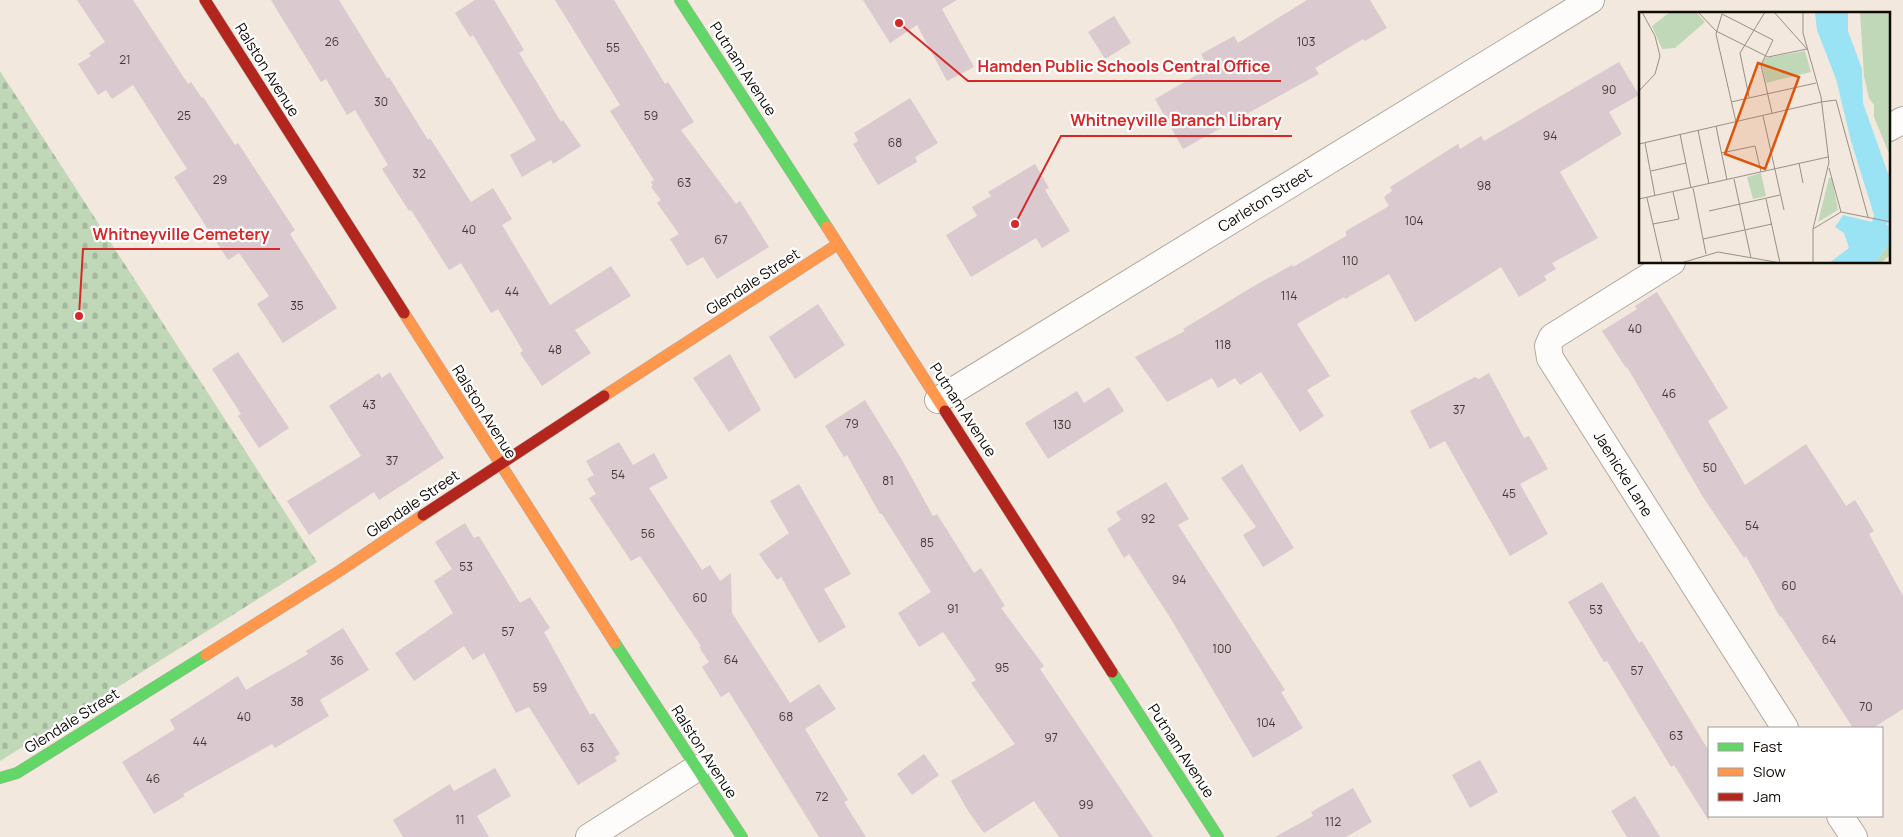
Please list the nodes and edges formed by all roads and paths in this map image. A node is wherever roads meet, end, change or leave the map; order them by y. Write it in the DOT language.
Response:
graph roads {
  1 [pos="205,0"];
  2 [pos="680,0"];
  3 [pos="1591,0"];
  4 [pos="1903,120"];
  5 [pos="1890,127"];
  6 [pos="838,244"];
  7 [pos="1669,264"];
  8 [pos="938,400"];
  9 [pos="499,464"];
  10 [pos="1784,727"];
  11 [pos="697,768"];
  12 [pos="0,778"];
  13 [pos="1841,817"];
  14 [pos="590,837"];
  15 [pos="742,837"];
  16 [pos="1218,837"];
  17 [pos="1854,837"];
  1 -- 9 [label="street, Ralston Avenue"];
  2 -- 6 [label="street, Putnam Avenue"];
  3 -- 8 [label="street, Carleton Street"];
  4 -- 5 [label="street"];
  6 -- 8 [label="street, Putnam Avenue"];
  6 -- 9 [label="street, Glendale Street"];
  7 -- 10 [label="street, Jaenicke Lane"];
  8 -- 16 [label="street, Putnam Avenue"];
  9 -- 11 [label="street, Ralston Avenue"];
  9 -- 12 [label="street, Glendale Street"];
  11 -- 14 [label="street"];
  11 -- 15 [label="street, Ralston Avenue"];
  13 -- 17 [label="street"];
}
